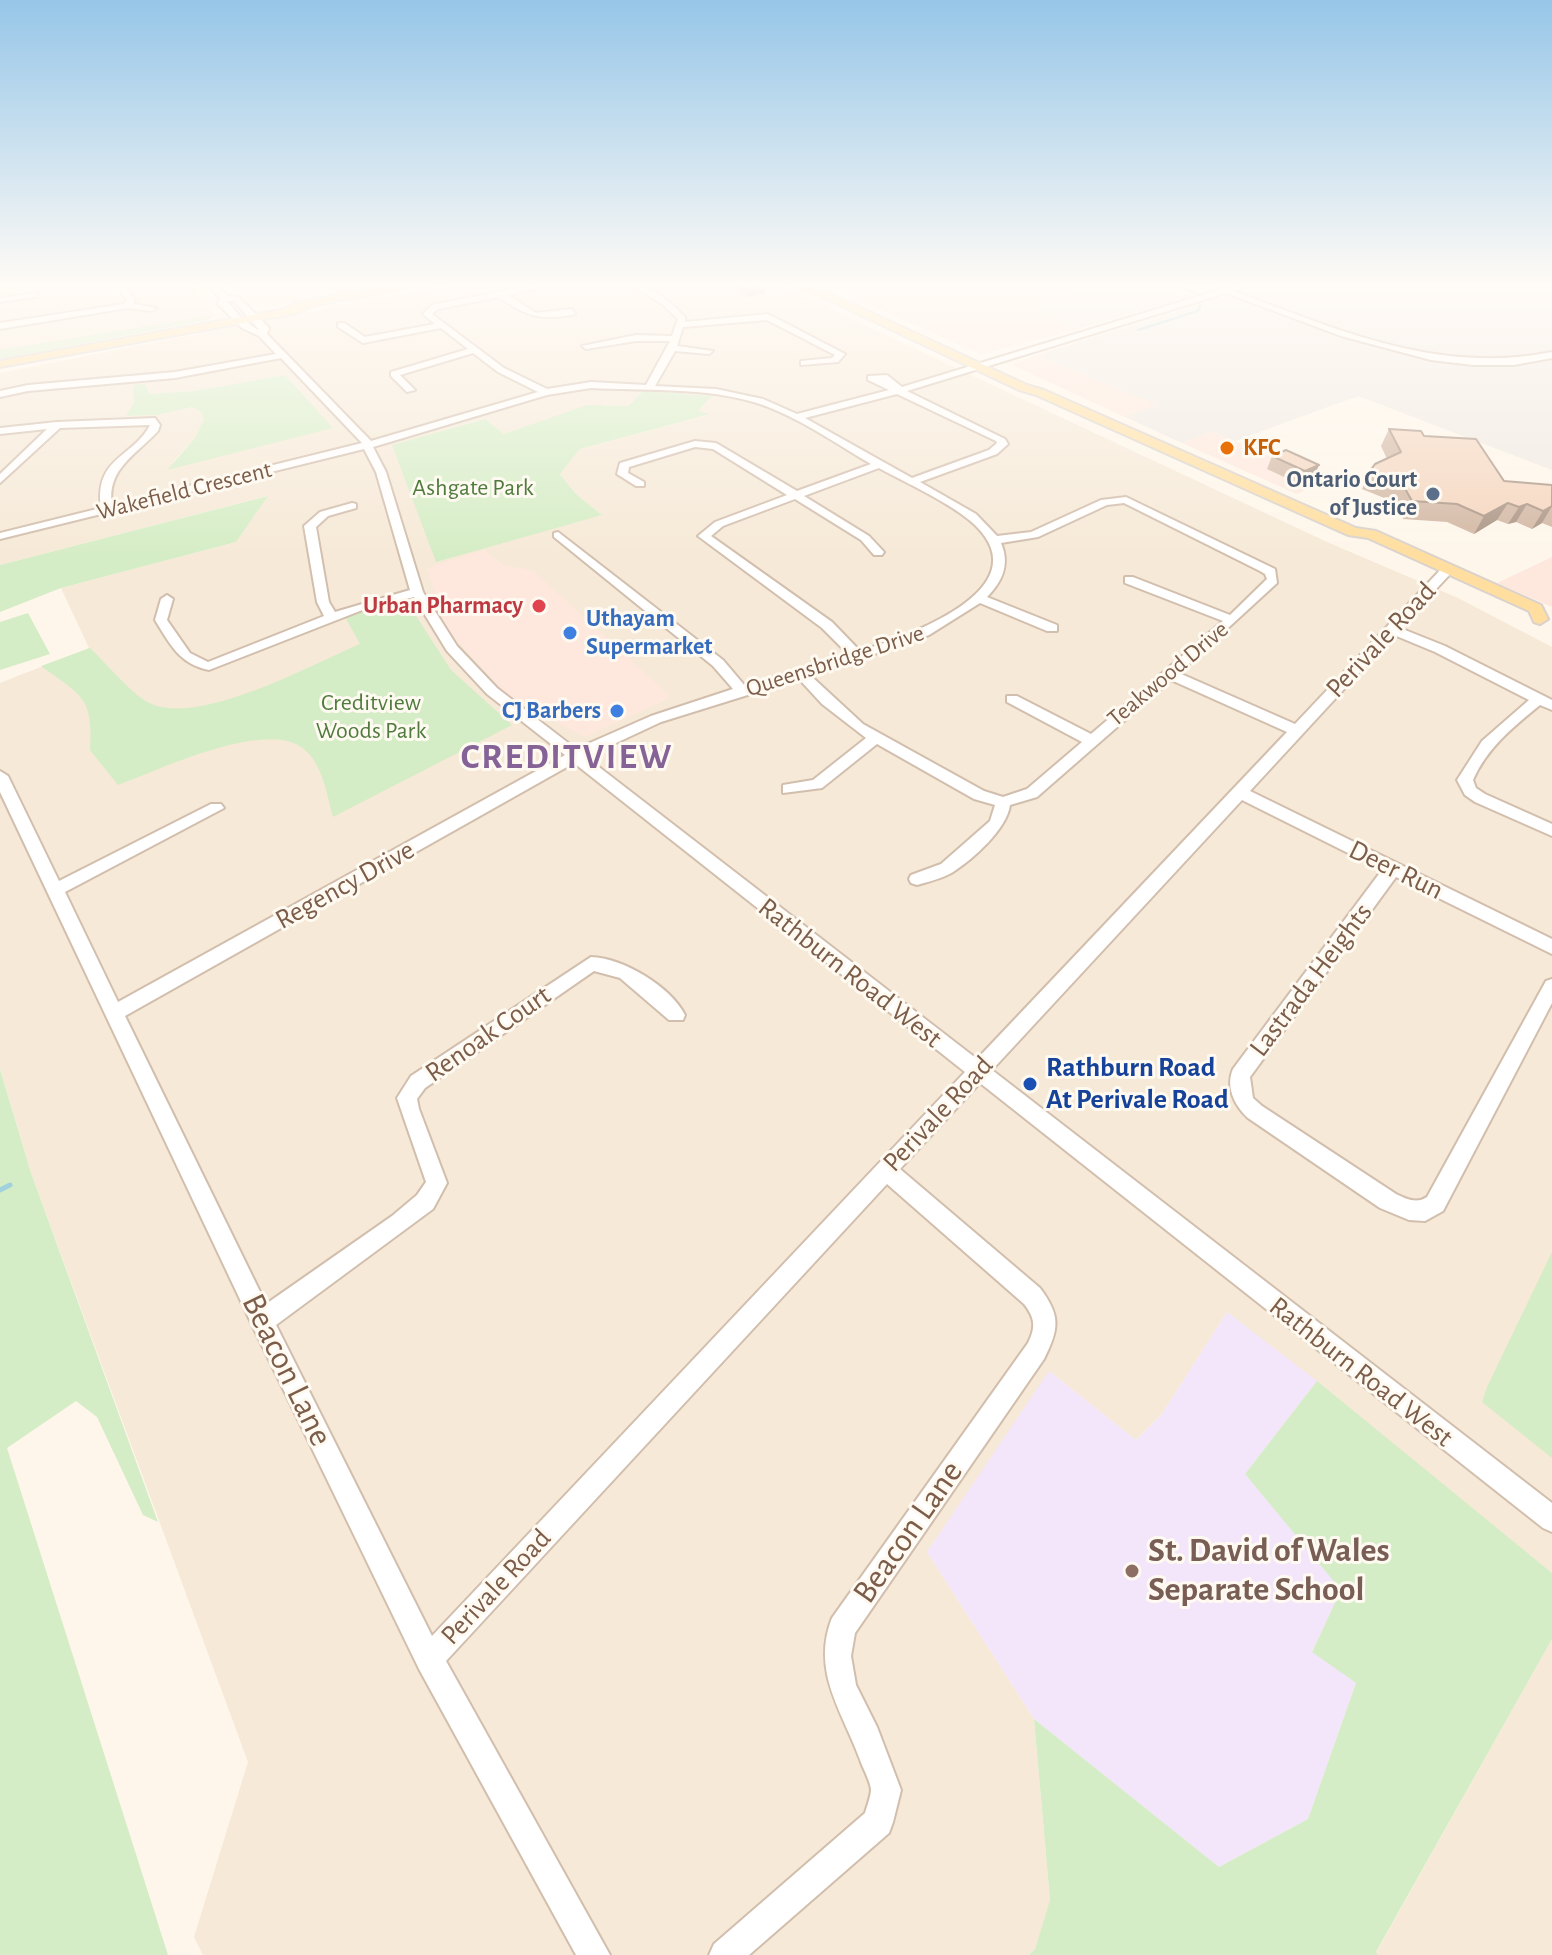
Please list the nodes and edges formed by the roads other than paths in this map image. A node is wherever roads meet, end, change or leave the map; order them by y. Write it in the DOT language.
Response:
graph roads {
  1 [pos="93,374"];
  2 [pos="172,374"];
  3 [pos="303,374"];
  4 [pos="394,374"];
  5 [pos="510,374"];
  6 [pos="657,374"];
  7 [pos="951,374"];
  8 [pos="997,374"];
  9 [pos="87,383"];
  10 [pos="650,387"];
  11 [pos="410,390"];
  12 [pos="901,390"];
  13 [pos="546,392"];
  14 [pos="0,394"];
  15 [pos="796,417"];
  16 [pos="57,425"];
  17 [pos="0,431"];
  18 [pos="368,445"];
  19 [pos="877,465"];
  20 [pos="0,480"];
  21 [pos="911,482"];
  22 [pos="640,484"];
  23 [pos="796,497"];
  24 [pos="352,506"];
  25 [pos="107,510"];
  26 [pos="558,535"];
  27 [pos="0,536"];
  28 [pos="994,540"];
  29 [pos="878,552"];
  30 [pos="1443,573"];
  31 [pos="1129,580"];
  32 [pos="417,592"];
  33 [pos="979,598"];
  34 [pos="167,599"];
  35 [pos="331,617"];
  36 [pos="1232,620"];
  37 [pos="1546,622"];
  38 [pos="1052,628"];
  39 [pos="1392,630"];
  40 [pos="858,657"];
  41 [pos="1170,674"];
  42 [pos="803,675"];
  43 [pos="742,691"];
  44 [pos="1012,699"];
  45 [pos="1546,702"];
  46 [pos="1296,730"];
  47 [pos="876,737"];
  48 [pos="1091,740"];
  49 [pos="575,759"];
  50 [pos="0,776"];
  51 [pos="788,789"];
  52 [pos="1241,793"];
  53 [pos="1003,802"];
  54 [pos="216,808"];
  55 [pos="1552,830"];
  56 [pos="1393,868"];
  57 [pos="917,879"];
  58 [pos="55,890"];
  59 [pos="1552,947"];
  60 [pos="1552,986"];
  61 [pos="116,1012"];
  62 [pos="676,1015"];
  63 [pos="977,1073"];
  64 [pos="886,1170"];
  65 [pos="262,1321"];
  66 [pos="1552,1519"];
  67 [pos="429,1659"];
  68 [pos="594,1955"];
  69 [pos="725,1955"];
  1 -- 9 [label="street"];
  2 -- 9 [label="street"];
  3 -- 18 [label="street, Rathburn Road West"];
  4 -- 11 [label="street"];
  5 -- 13 [label="street"];
  6 -- 10 [label="street"];
  7 -- 12 [label="street"];
  8 -- 30 [label="main road"];
  9 -- 14 [label="street"];
  10 -- 13 [label="street"];
  10 -- 15 [label="street"];
  12 -- 15 [label="street"];
  12 -- 21 [label="street"];
  13 -- 18 [label="street"];
  15 -- 19 [label="street"];
  16 -- 17 [label="street"];
  16 -- 20 [label="street"];
  16 -- 25 [label="street"];
  18 -- 25 [label="street, Wakefield Crescent"];
  18 -- 32 [label="street, Rathburn Road West"];
  19 -- 21 [label="street"];
  19 -- 23 [label="street"];
  21 -- 28 [label="street"];
  22 -- 23 [label="street"];
  23 -- 29 [label="street"];
  23 -- 40 [label="street"];
  24 -- 35 [label="street"];
  25 -- 27 [label="street, Wakefield Crescent"];
  26 -- 43 [label="street"];
  28 -- 33 [label="street, Queensbridge Drive"];
  28 -- 36 [label="street, Teakwood Drive"];
  30 -- 37 [label="main road"];
  30 -- 39 [label="street, Perivale Road"];
  31 -- 36 [label="street"];
  32 -- 35 [label="street"];
  32 -- 49 [label="street, Rathburn Road West"];
  33 -- 38 [label="street"];
  33 -- 40 [label="street, Queensbridge Drive"];
  34 -- 35 [label="street"];
  36 -- 41 [label="street, Teakwood Drive"];
  39 -- 45 [label="street"];
  39 -- 46 [label="street, Perivale Road"];
  40 -- 42 [label="street, Queensbridge Drive"];
  41 -- 46 [label="street"];
  41 -- 48 [label="street, Teakwood Drive"];
  42 -- 43 [label="street, Queensbridge Drive"];
  42 -- 47 [label="street"];
  43 -- 49 [label="street, Queensbridge Drive"];
  44 -- 48 [label="street"];
  45 -- 55 [label="street"];
  46 -- 52 [label="street, Perivale Road"];
  47 -- 51 [label="street"];
  47 -- 53 [label="street"];
  48 -- 53 [label="street, Teakwood Drive"];
  49 -- 61 [label="street, Regency Drive"];
  49 -- 63 [label="street, Rathburn Road West"];
  50 -- 58 [label="street, Beacon Lane"];
  52 -- 56 [label="street, Deer Run"];
  52 -- 63 [label="street, Perivale Road"];
  53 -- 57 [label="street"];
  54 -- 58 [label="street"];
  56 -- 59 [label="street, Deer Run"];
  56 -- 60 [label="street, Lastrada Heights"];
  58 -- 61 [label="street, Beacon Lane"];
  61 -- 65 [label="street, Beacon Lane"];
  62 -- 65 [label="street, Renoak Court"];
  63 -- 64 [label="street, Perivale Road"];
  63 -- 66 [label="street, Rathburn Road West"];
  64 -- 67 [label="street, Perivale Road"];
  64 -- 69 [label="street, Beacon Lane"];
  65 -- 67 [label="street, Beacon Lane"];
  67 -- 68 [label="street, Beacon Lane"];
}
